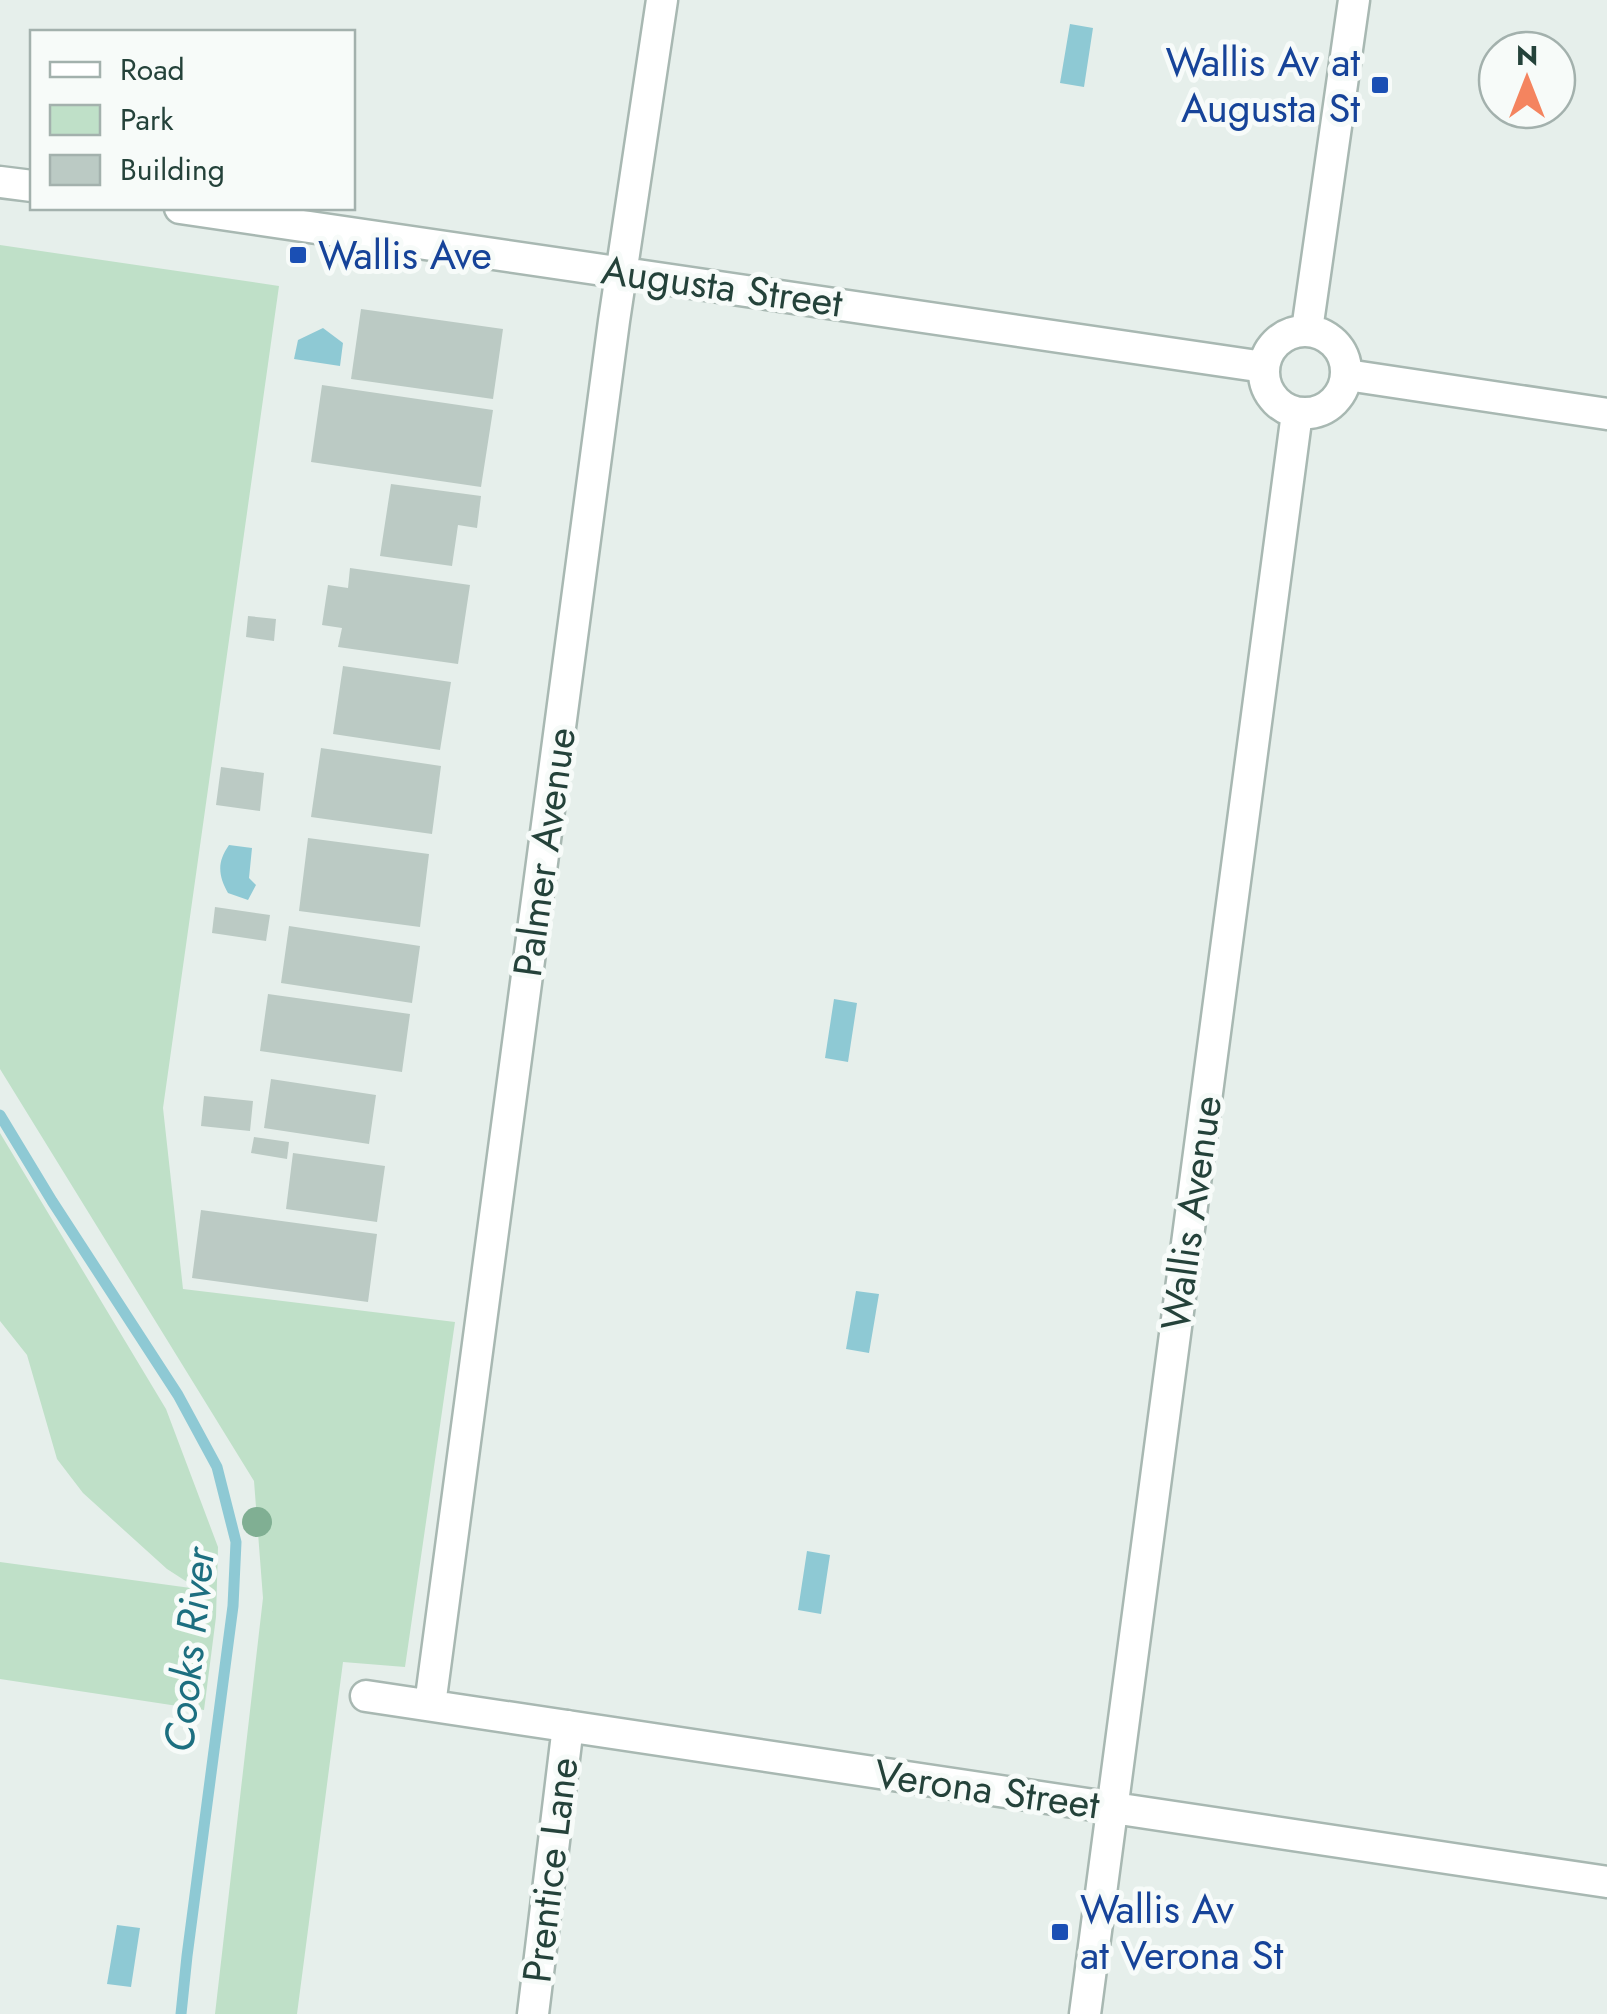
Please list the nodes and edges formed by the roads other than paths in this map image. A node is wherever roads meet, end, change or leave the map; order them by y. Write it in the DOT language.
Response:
graph roads {
  1 [pos="662,0"];
  2 [pos="1354,0"];
  3 [pos="0,182"];
  4 [pos="30,186"];
  5 [pos="194,210"];
  6 [pos="622,271"];
  7 [pos="1308,330"];
  8 [pos="1264,367"];
  9 [pos="1347,375"];
  10 [pos="1297,412"];
  11 [pos="1607,414"];
  12 [pos="366,1696"];
  13 [pos="430,1705"];
  14 [pos="568,1726"];
  15 [pos="1113,1808"];
  16 [pos="1607,1882"];
  17 [pos="533,2014"];
  18 [pos="1085,2014"];
  1 -- 6 [label="street, Palmer Avenue"];
  2 -- 7 [label="street"];
  3 -- 4 [label="street"];
  5 -- 6 [label="street, Augusta Street"];
  6 -- 8 [label="street, Augusta Street"];
  6 -- 13 [label="street, Palmer Avenue"];
  7 -- 8 [label="street"];
  7 -- 9 [label="street"];
  8 -- 10 [label="street"];
  9 -- 10 [label="street"];
  9 -- 11 [label="street"];
  10 -- 15 [label="street, Wallis Avenue"];
  12 -- 13 [label="street, Verona Street"];
  13 -- 14 [label="street, Verona Street"];
  14 -- 15 [label="street, Verona Street"];
  14 -- 17 [label="street, Prentice Lane"];
  15 -- 16 [label="street, Verona Street"];
  15 -- 18 [label="street, Wallis Avenue"];
}
